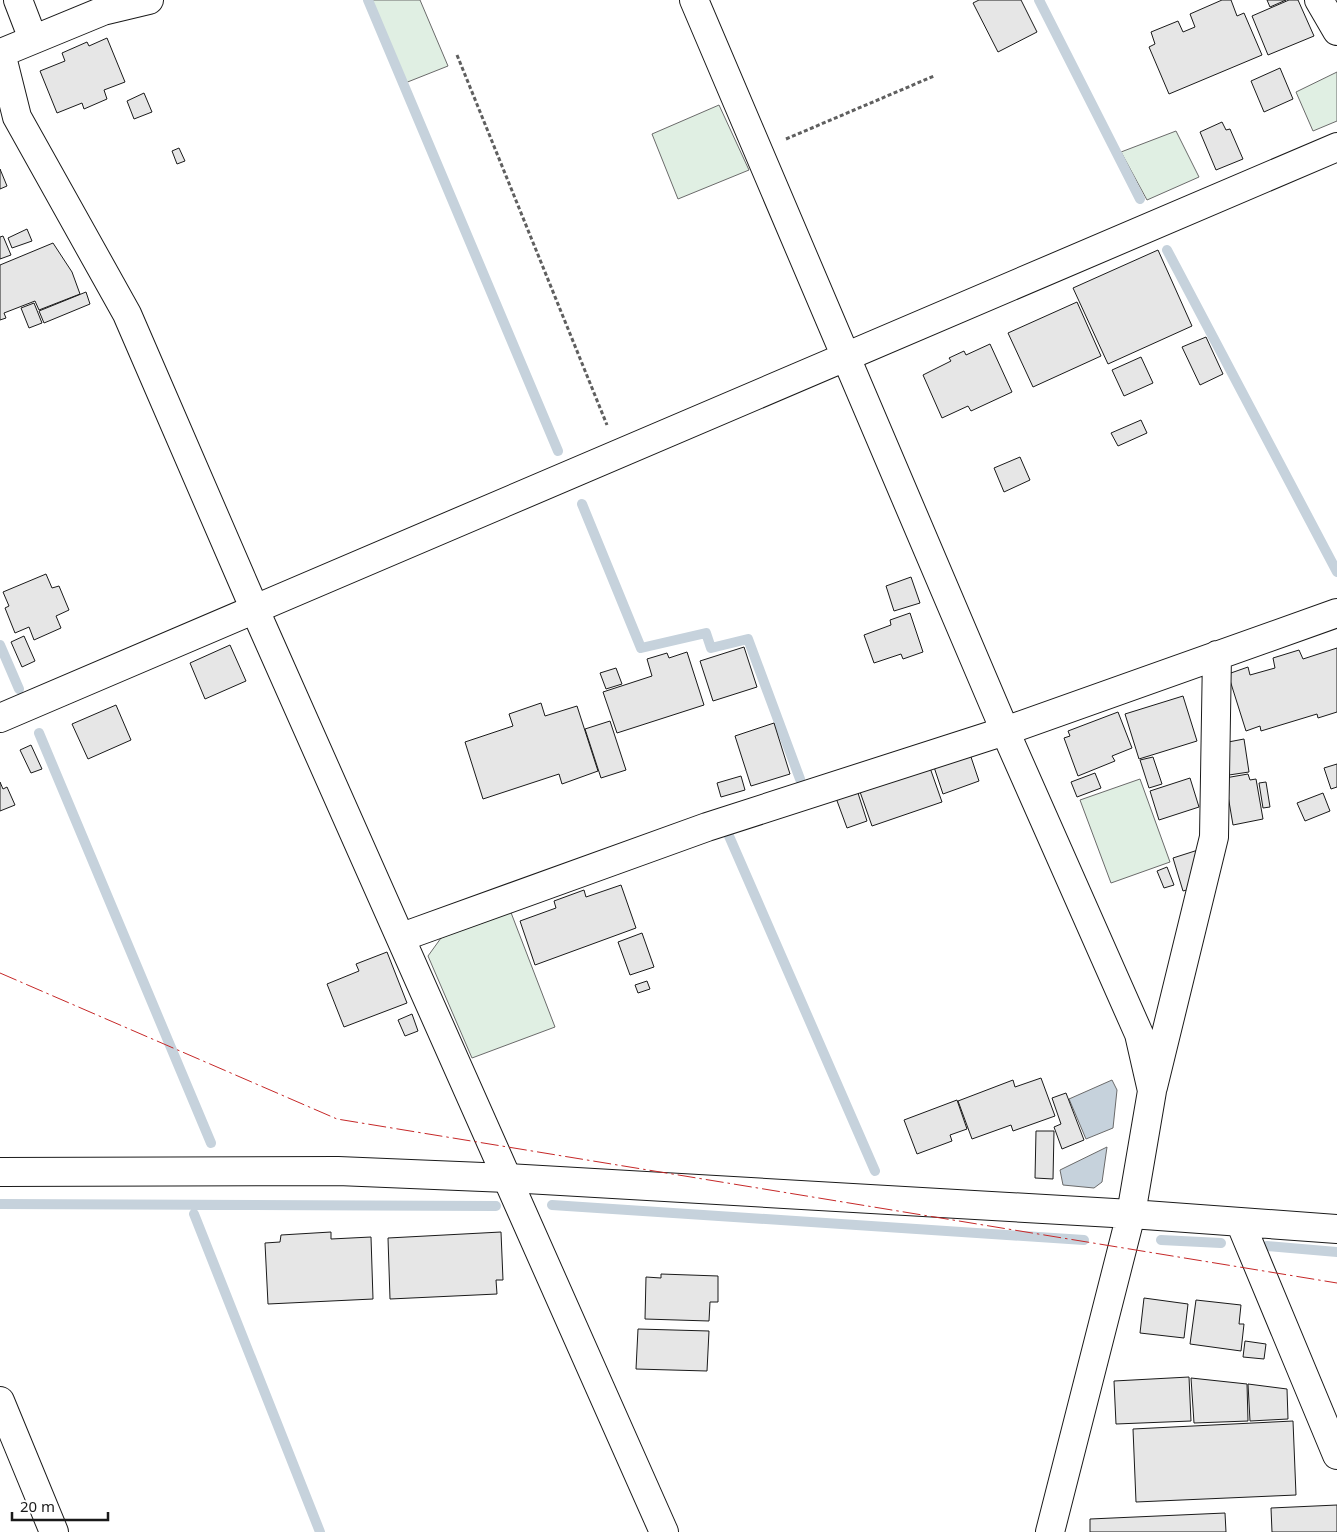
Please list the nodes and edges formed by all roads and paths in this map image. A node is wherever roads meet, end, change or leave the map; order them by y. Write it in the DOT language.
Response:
graph roads {
  1 [pos="18,0"];
  2 [pos="149,0"];
  3 [pos="694,0"];
  4 [pos="1319,0"];
  5 [pos="1337,31"];
  6 [pos="33,39"];
  7 [pos="457,56"];
  8 [pos="934,76"];
  9 [pos="9,120"];
  10 [pos="1337,147"];
  11 [pos="758,152"];
  12 [pos="846,357"];
  13 [pos="619,454"];
  14 [pos="255,610"];
  15 [pos="1337,613"];
  16 [pos="1217,655"];
  17 [pos="0,718"];
  18 [pos="1005,731"];
  19 [pos="402,937"];
  20 [pos="1152,1091"];
  21 [pos="0,1172"];
  22 [pos="507,1178"];
  23 [pos="1131,1214"];
  24 [pos="1240,1222"];
  25 [pos="1337,1228"];
  26 [pos="0,1401"];
  27 [pos="1337,1455"];
  28 [pos="54,1532"];
  29 [pos="664,1532"];
  30 [pos="1050,1532"];
  1 -- 6 [label="street"];
  2 -- 6 [label="street"];
  3 -- 11 [label="street"];
  4 -- 5 [label="street"];
  6 -- 9 [label="street"];
  7 -- 13 [label="path"];
  8 -- 11 [label="path"];
  9 -- 14 [label="street"];
  10 -- 12 [label="street"];
  11 -- 12 [label="street"];
  12 -- 13 [label="street"];
  12 -- 18 [label="street"];
  13 -- 14 [label="street"];
  14 -- 17 [label="street"];
  14 -- 19 [label="street"];
  15 -- 16 [label="street"];
  16 -- 18 [label="street"];
  16 -- 20 [label="street"];
  18 -- 19 [label="street"];
  18 -- 20 [label="street"];
  19 -- 22 [label="street"];
  20 -- 23 [label="street"];
  21 -- 22 [label="street"];
  22 -- 23 [label="street"];
  22 -- 29 [label="street"];
  23 -- 24 [label="street"];
  23 -- 30 [label="street"];
  24 -- 25 [label="street"];
  24 -- 27 [label="street"];
  26 -- 28 [label="street"];
}
